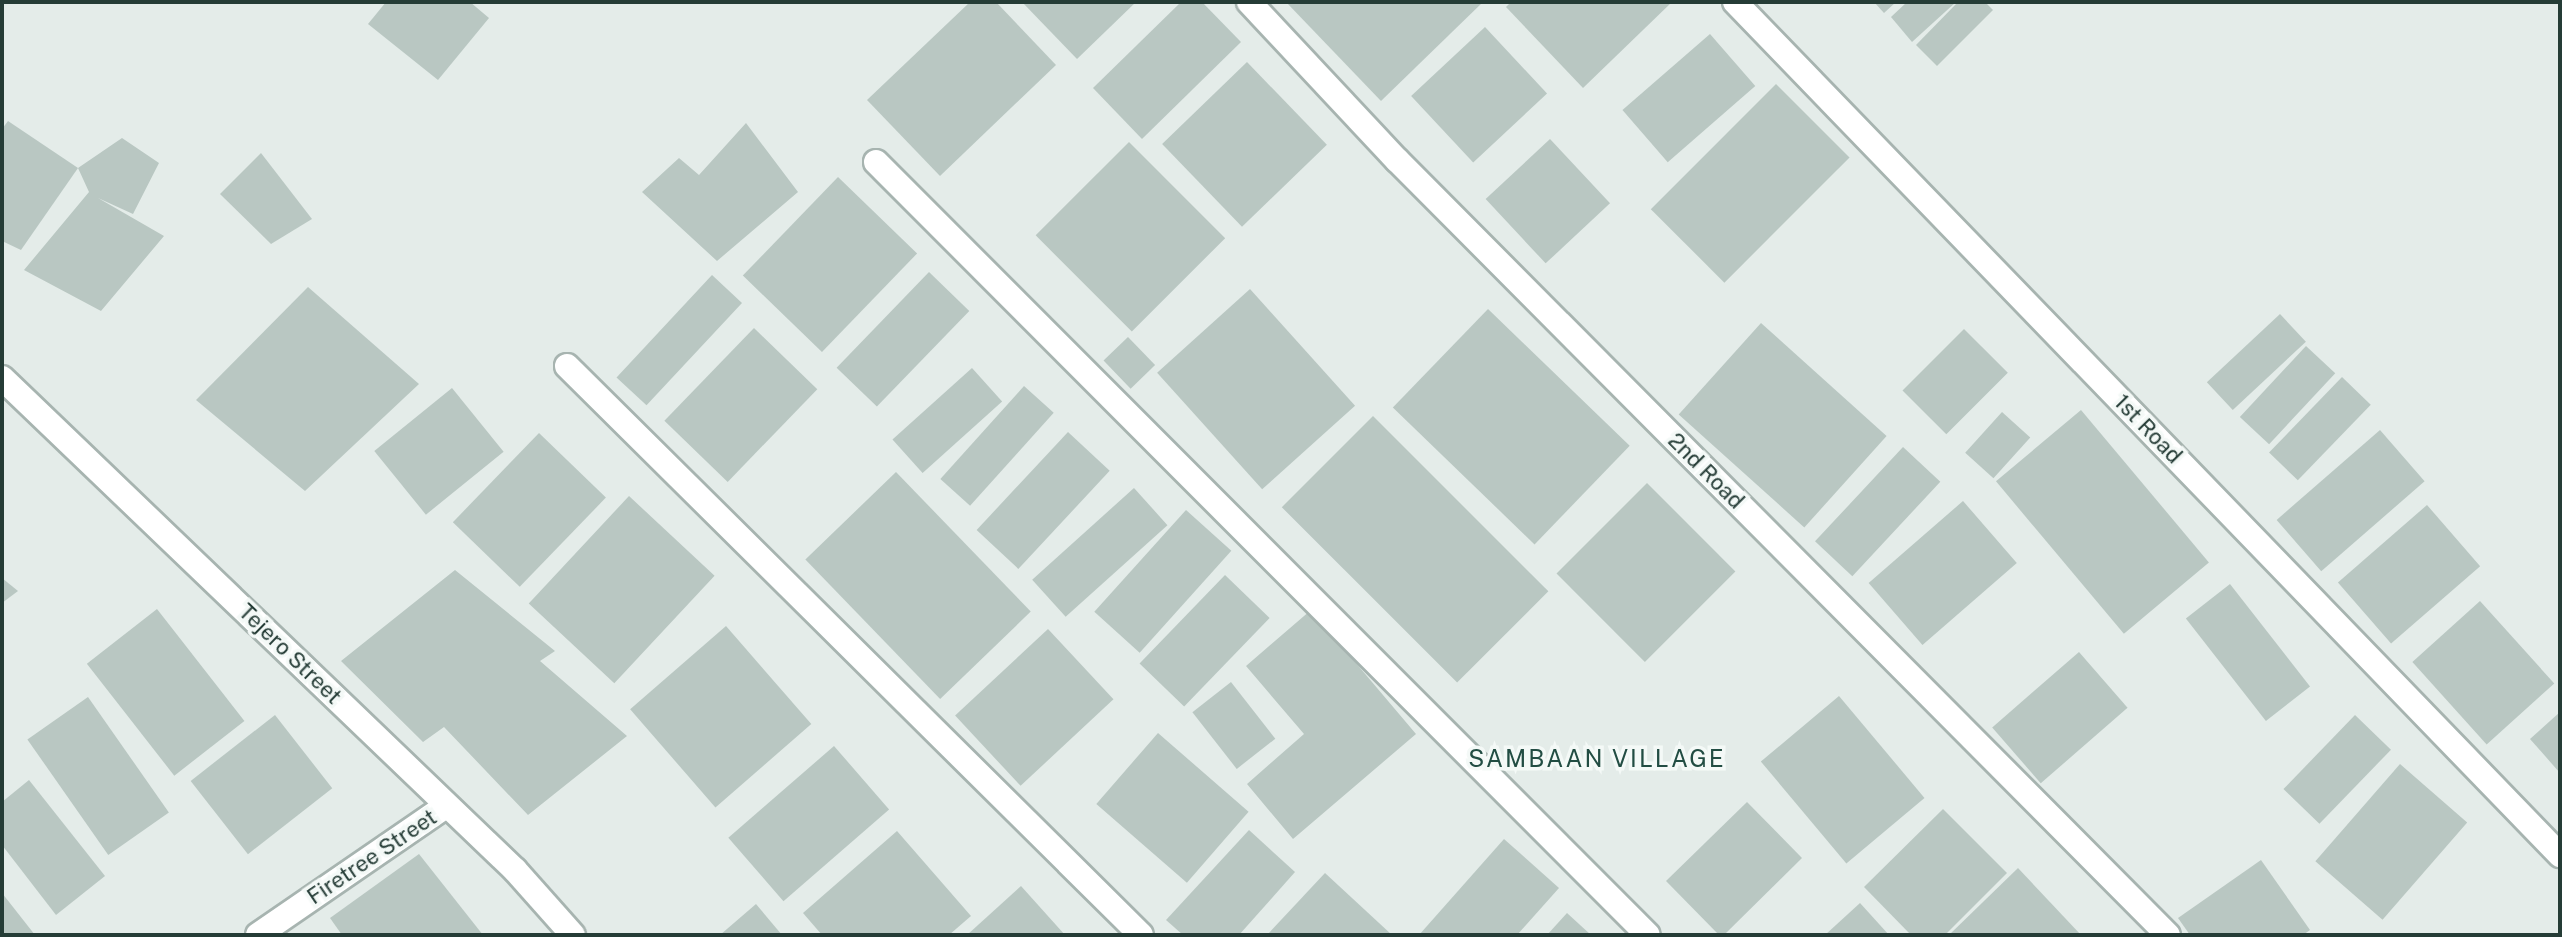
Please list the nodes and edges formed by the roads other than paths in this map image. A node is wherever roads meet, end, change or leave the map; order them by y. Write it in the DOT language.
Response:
graph roads {
  1 [pos="1249,2"];
  2 [pos="1735,2"];
  3 [pos="876,162"];
  4 [pos="567,366"];
  5 [pos="2,378"];
  6 [pos="447,805"];
  7 [pos="2560,855"];
  8 [pos="258,935"];
  9 [pos="573,935"];
  10 [pos="1141,935"];
  11 [pos="1648,935"];
  12 [pos="2168,935"];
  1 -- 12 [label="street, 2nd Road"];
  2 -- 7 [label="street, 1st Road"];
  3 -- 11 [label="street"];
  4 -- 10 [label="street"];
  5 -- 6 [label="street, Tejero Street"];
  6 -- 8 [label="street, Firetree Street"];
  6 -- 9 [label="street, Tejero Street"];
}
